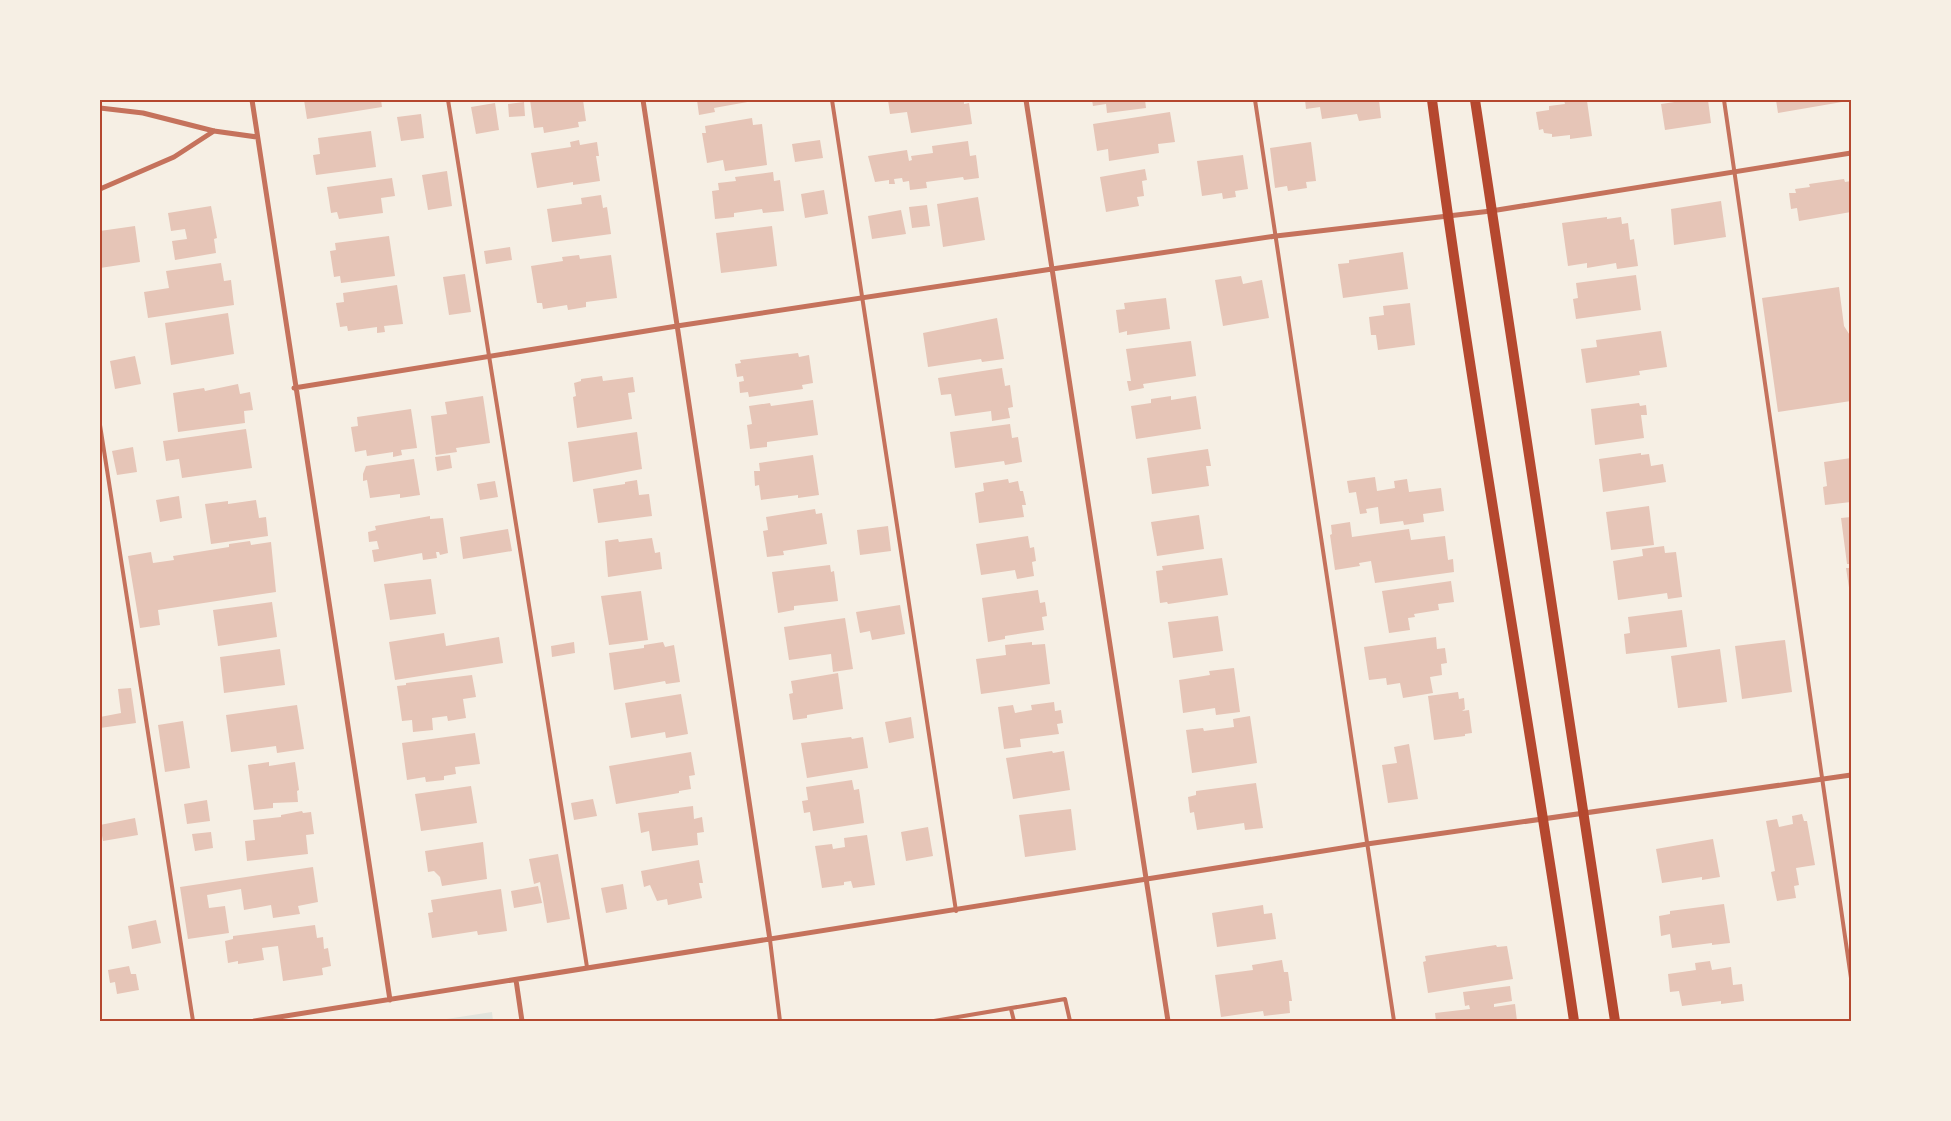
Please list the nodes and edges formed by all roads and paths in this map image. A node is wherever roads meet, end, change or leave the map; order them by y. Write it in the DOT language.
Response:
graph roads {
  1 [pos="252,100"];
  2 [pos="448,100"];
  3 [pos="643,100"];
  4 [pos="832,100"];
  5 [pos="1026,100"];
  6 [pos="1255,100"];
  7 [pos="1432,100"];
  8 [pos="1475,100"];
  9 [pos="1724,100"];
  10 [pos="100,108"];
  11 [pos="214,131"];
  12 [pos="257,137"];
  13 [pos="1851,153"];
  14 [pos="1735,172"];
  15 [pos="100,188"];
  16 [pos="1491,211"];
  17 [pos="1448,216"];
  18 [pos="1276,236"];
  19 [pos="1052,268"];
  20 [pos="862,298"];
  21 [pos="677,326"];
  22 [pos="490,356"];
  23 [pos="294,388"];
  24 [pos="100,425"];
  25 [pos="1851,775"];
  26 [pos="1822,779"];
  27 [pos="1584,814"];
  28 [pos="1544,820"];
  29 [pos="1367,844"];
  30 [pos="1146,880"];
  31 [pos="956,911"];
  32 [pos="770,940"];
  33 [pos="587,967"];
  34 [pos="1851,978"];
  35 [pos="516,980"];
  36 [pos="390,1000"];
  37 [pos="1011,1009"];
  38 [pos="951,1020"];
  39 [pos="193,1021"];
  40 [pos="254,1021"];
  41 [pos="522,1021"];
  42 [pos="780,1021"];
  43 [pos="934,1021"];
  44 [pos="1014,1021"];
  45 [pos="1070,1021"];
  46 [pos="1168,1021"];
  47 [pos="1394,1021"];
  48 [pos="1574,1021"];
  49 [pos="1615,1021"];
  1 -- 12 [label="street"];
  2 -- 22 [label="lane"];
  3 -- 21 [label="street"];
  4 -- 20 [label="lane"];
  5 -- 19 [label="street"];
  6 -- 18 [label="lane"];
  7 -- 17 [label="main road"];
  8 -- 16 [label="main road"];
  9 -- 14 [label="lane"];
  10 -- 11 [label="street"];
  11 -- 12 [label="street"];
  11 -- 15 [label="street"];
  12 -- 23 [label="street"];
  13 -- 14 [label="street"];
  14 -- 16 [label="street"];
  14 -- 26 [label="lane"];
  16 -- 17 [label="street"];
  16 -- 27 [label="main road"];
  17 -- 18 [label="street"];
  17 -- 28 [label="main road"];
  18 -- 19 [label="street"];
  18 -- 29 [label="lane"];
  19 -- 20 [label="street"];
  19 -- 30 [label="street"];
  20 -- 21 [label="street"];
  20 -- 31 [label="lane"];
  21 -- 22 [label="street"];
  21 -- 32 [label="street"];
  22 -- 23 [label="street"];
  22 -- 33 [label="lane"];
  23 -- 36 [label="street"];
  24 -- 39 [label="lane"];
  25 -- 26 [label="street"];
  26 -- 27 [label="street"];
  26 -- 34 [label="lane"];
  27 -- 28 [label="street"];
  27 -- 49 [label="main road"];
  28 -- 29 [label="street"];
  28 -- 48 [label="main road"];
  29 -- 30 [label="street"];
  29 -- 47 [label="lane"];
  30 -- 31 [label="street"];
  30 -- 46 [label="street"];
  31 -- 32 [label="street"];
  32 -- 33 [label="street"];
  32 -- 42 [label="lane"];
  33 -- 35 [label="street"];
  35 -- 36 [label="street"];
  35 -- 41 [label="street"];
  36 -- 40 [label="street"];
  37 -- 38 [label="lane"];
  37 -- 44 [label="lane"];
  37 -- 45 [label="lane"];
  38 -- 43 [label="lane"];
}
